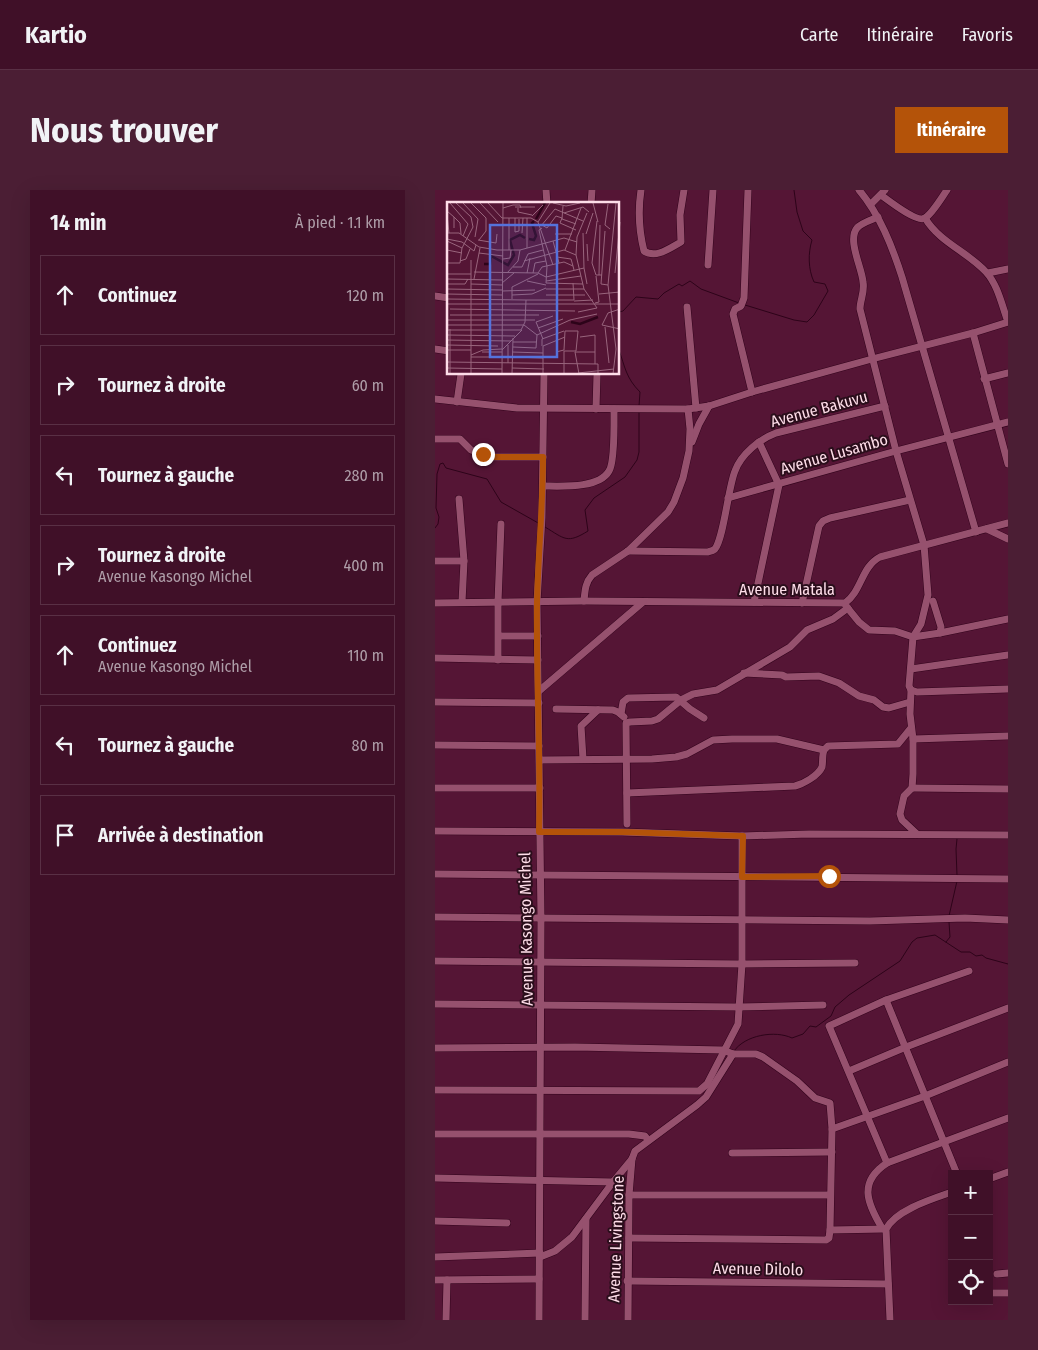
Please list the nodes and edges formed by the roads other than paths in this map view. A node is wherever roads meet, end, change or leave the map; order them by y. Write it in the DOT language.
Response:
graph roads {
  1 [pos="641,190"];
  2 [pos="684,190"];
  3 [pos="713,190"];
  4 [pos="748,190"];
  5 [pos="859,190"];
  6 [pos="947,190"];
  7 [pos="883,193"];
  8 [pos="871,204"];
  9 [pos="878,217"];
  10 [pos="925,218"];
  11 [pos="708,265"];
  12 [pos="1008,269"];
  13 [pos="988,273"];
  14 [pos="687,307"];
  15 [pos="973,333"];
  16 [pos="923,347"];
  17 [pos="872,359"];
  18 [pos="1008,373"];
  19 [pos="461,375"];
  20 [pos="544,375"];
  21 [pos="597,375"];
  22 [pos="984,379"];
  23 [pos="752,392"];
  24 [pos="435,399"];
  25 [pos="457,402"];
  26 [pos="709,406"];
  27 [pos="885,406"];
  28 [pos="596,408"];
  29 [pos="543,409"];
  30 [pos="615,409"];
  31 [pos="692,409"];
  32 [pos="1008,422"];
  33 [pos="997,426"];
  34 [pos="948,438"];
  35 [pos="435,439"];
  36 [pos="759,442"];
  37 [pos="689,451"];
  38 [pos="897,451"];
  39 [pos="543,457"];
  40 [pos="1008,464"];
  41 [pos="779,484"];
  42 [pos="543,486"];
  43 [pos="459,498"];
  44 [pos="728,498"];
  45 [pos="910,500"];
  46 [pos="1008,523"];
  47 [pos="501,524"];
  48 [pos="987,529"];
  49 [pos="976,532"];
  50 [pos="1008,539"];
  51 [pos="924,544"];
  52 [pos="628,551"];
  53 [pos="435,561"];
  54 [pos="463,561"];
  55 [pos="933,601"];
  56 [pos="462,602"];
  57 [pos="498,602"];
  58 [pos="537,602"];
  59 [pos="584,602"];
  60 [pos="643,602"];
  61 [pos="754,602"];
  62 [pos="435,603"];
  63 [pos="802,603"];
  64 [pos="846,606"];
  65 [pos="1008,620"];
  66 [pos="940,633"];
  67 [pos="499,636"];
  68 [pos="538,636"];
  69 [pos="913,637"];
  70 [pos="1008,655"];
  71 [pos="435,658"];
  72 [pos="499,660"];
  73 [pos="538,660"];
  74 [pos="911,669"];
  75 [pos="743,673"];
  76 [pos="1008,689"];
  77 [pos="911,690"];
  78 [pos="539,691"];
  79 [pos="681,700"];
  80 [pos="435,702"];
  81 [pos="539,702"];
  82 [pos="910,702"];
  83 [pos="557,709"];
  84 [pos="598,710"];
  85 [pos="621,714"];
  86 [pos="704,718"];
  87 [pos="626,723"];
  88 [pos="911,728"];
  89 [pos="1008,736"];
  90 [pos="913,739"];
  91 [pos="435,745"];
  92 [pos="539,746"];
  93 [pos="823,750"];
  94 [pos="583,759"];
  95 [pos="626,759"];
  96 [pos="540,760"];
  97 [pos="913,779"];
  98 [pos="435,788"];
  99 [pos="540,788"];
  100 [pos="912,788"];
  101 [pos="934,788"];
  102 [pos="1008,789"];
  103 [pos="627,793"];
  104 [pos="627,824"];
  105 [pos="435,831"];
  106 [pos="539,832"];
  107 [pos="917,834"];
  108 [pos="1008,835"];
  109 [pos="743,836"];
  110 [pos="435,874"];
  111 [pos="540,875"];
  112 [pos="742,877"];
  113 [pos="1008,879"];
  114 [pos="435,917"];
  115 [pos="541,919"];
  116 [pos="741,920"];
  117 [pos="1008,920"];
  118 [pos="435,961"];
  119 [pos="541,962"];
  120 [pos="855,963"];
  121 [pos="742,964"];
  122 [pos="969,971"];
  123 [pos="886,1000"];
  124 [pos="435,1004"];
  125 [pos="541,1005"];
  126 [pos="823,1005"];
  127 [pos="738,1007"];
  128 [pos="1008,1008"];
  129 [pos="906,1047"];
  130 [pos="435,1048"];
  131 [pos="541,1048"];
  132 [pos="728,1052"];
  133 [pos="1008,1062"];
  134 [pos="849,1071"];
  135 [pos="435,1090"];
  136 [pos="541,1091"];
  137 [pos="925,1096"];
  138 [pos="868,1117"];
  139 [pos="1008,1118"];
  140 [pos="832,1129"];
  141 [pos="435,1134"];
  142 [pos="540,1135"];
  143 [pos="647,1138"];
  144 [pos="945,1142"];
  145 [pos="832,1152"];
  146 [pos="732,1153"];
  147 [pos="632,1159"];
  148 [pos="887,1163"];
  149 [pos="956,1170"];
  150 [pos="1008,1172"];
  151 [pos="435,1178"];
  152 [pos="993,1178"];
  153 [pos="540,1180"];
  154 [pos="613,1182"];
  155 [pos="948,1194"];
  156 [pos="629,1195"];
  157 [pos="830,1195"];
  158 [pos="585,1218"];
  159 [pos="435,1221"];
  160 [pos="507,1223"];
  161 [pos="884,1229"];
  162 [pos="830,1230"];
  163 [pos="629,1238"];
  164 [pos="540,1255"];
  165 [pos="435,1257"];
  166 [pos="1008,1273"];
  167 [pos="997,1274"];
  168 [pos="539,1279"];
  169 [pos="435,1280"];
  170 [pos="447,1280"];
  171 [pos="627,1281"];
  172 [pos="887,1284"];
  173 [pos="993,1293"];
  174 [pos="1008,1293"];
  175 [pos="446,1320"];
  176 [pos="539,1320"];
  177 [pos="585,1320"];
  178 [pos="627,1320"];
  179 [pos="890,1320"];
  1 -- 2 [label="street"];
  3 -- 11 [label="street"];
  4 -- 23 [label="street"];
  5 -- 8 [label="street"];
  6 -- 10 [label="street"];
  7 -- 8 [label="street"];
  7 -- 10 [label="street"];
  8 -- 9 [label="street"];
  9 -- 16 [label="street"];
  9 -- 17 [label="street"];
  10 -- 13 [label="street"];
  12 -- 13 [label="street"];
  13 -- 15 [label="street"];
  14 -- 31 [label="street"];
  15 -- 16 [label="street"];
  15 -- 22 [label="street"];
  16 -- 17 [label="street"];
  16 -- 34 [label="street"];
  17 -- 23 [label="street"];
  17 -- 27 [label="street"];
  18 -- 22 [label="street"];
  19 -- 25 [label="street"];
  20 -- 29 [label="street"];
  21 -- 28 [label="street"];
  22 -- 33 [label="street"];
  23 -- 26 [label="street"];
  24 -- 25 [label="street"];
  25 -- 29 [label="street"];
  26 -- 31 [label="street"];
  26 -- 37 [label="street"];
  27 -- 36 [label="street, Avenue Bakuvu"];
  27 -- 38 [label="street"];
  28 -- 29 [label="street"];
  28 -- 30 [label="street"];
  29 -- 39 [label="street"];
  30 -- 31 [label="street"];
  30 -- 42 [label="street"];
  31 -- 37 [label="street"];
  32 -- 33 [label="street, Avenue Lusambo"];
  33 -- 34 [label="street, Avenue Lusambo"];
  33 -- 40 [label="street"];
  34 -- 38 [label="street, Avenue Lusambo"];
  34 -- 49 [label="street"];
  35 -- 39 [label="street"];
  36 -- 41 [label="street"];
  36 -- 44 [label="street, Avenue Bakuvu"];
  37 -- 52 [label="street"];
  38 -- 41 [label="street, Avenue Lusambo"];
  38 -- 45 [label="street"];
  39 -- 42 [label="street"];
  41 -- 44 [label="street, Avenue Lusambo"];
  41 -- 61 [label="street"];
  42 -- 58 [label="street, Avenue Kasongo Michel"];
  43 -- 54 [label="street"];
  44 -- 52 [label="street, Avenue Bakuvu"];
  45 -- 51 [label="street"];
  45 -- 63 [label="street"];
  46 -- 48 [label="street, Avenue Matala"];
  47 -- 57 [label="street"];
  48 -- 49 [label="street, Avenue Matala"];
  48 -- 50 [label="street"];
  49 -- 51 [label="street, Avenue Matala"];
  51 -- 64 [label="street, Avenue Matala"];
  51 -- 69 [label="street"];
  52 -- 59 [label="street"];
  53 -- 54 [label="street"];
  54 -- 56 [label="street"];
  55 -- 66 [label="street"];
  56 -- 57 [label="street, Avenue Matala"];
  56 -- 62 [label="street, Avenue Matala"];
  57 -- 58 [label="street, Avenue Matala"];
  57 -- 67 [label="street"];
  58 -- 59 [label="street, Avenue Matala"];
  58 -- 68 [label="street, Avenue Kasongo Michel"];
  59 -- 60 [label="street, Avenue Matala"];
  60 -- 61 [label="street, Avenue Matala"];
  60 -- 78 [label="street"];
  61 -- 63 [label="street, Avenue Matala"];
  63 -- 64 [label="street, Avenue Matala"];
  64 -- 69 [label="street"];
  64 -- 75 [label="street"];
  65 -- 66 [label="street"];
  66 -- 69 [label="street"];
  67 -- 68 [label="street"];
  67 -- 72 [label="street"];
  68 -- 73 [label="street, Avenue Kasongo Michel"];
  69 -- 74 [label="street"];
  70 -- 74 [label="street"];
  71 -- 72 [label="street"];
  72 -- 73 [label="street"];
  73 -- 78 [label="street, Avenue Kasongo Michel"];
  74 -- 77 [label="street"];
  75 -- 79 [label="street"];
  75 -- 82 [label="street"];
  76 -- 77 [label="street"];
  77 -- 82 [label="street"];
  78 -- 81 [label="street, Avenue Kasongo Michel"];
  79 -- 85 [label="street"];
  79 -- 86 [label="street"];
  79 -- 87 [label="street"];
  80 -- 81 [label="street"];
  81 -- 92 [label="street, Avenue Kasongo Michel"];
  82 -- 88 [label="street"];
  83 -- 84 [label="street"];
  84 -- 85 [label="street"];
  84 -- 94 [label="street"];
  85 -- 87 [label="street"];
  87 -- 95 [label="street"];
  88 -- 90 [label="street"];
  88 -- 93 [label="street"];
  89 -- 90 [label="street"];
  90 -- 97 [label="street"];
  91 -- 92 [label="street"];
  92 -- 96 [label="street, Avenue Kasongo Michel"];
  93 -- 95 [label="street"];
  93 -- 103 [label="street"];
  94 -- 95 [label="street"];
  94 -- 96 [label="street"];
  95 -- 103 [label="street"];
  96 -- 99 [label="street, Avenue Kasongo Michel"];
  97 -- 100 [label="street"];
  97 -- 101 [label="street"];
  98 -- 99 [label="street"];
  99 -- 106 [label="street, Avenue Kasongo Michel"];
  100 -- 101 [label="street"];
  100 -- 107 [label="street"];
  101 -- 102 [label="street"];
  103 -- 104 [label="street"];
  105 -- 106 [label="street"];
  106 -- 109 [label="street"];
  106 -- 111 [label="street, Avenue Kasongo Michel"];
  107 -- 108 [label="street"];
  107 -- 109 [label="street"];
  109 -- 112 [label="street"];
  110 -- 111 [label="street"];
  111 -- 112 [label="street"];
  111 -- 115 [label="street, Avenue Kasongo Michel"];
  112 -- 113 [label="street"];
  112 -- 116 [label="street"];
  114 -- 115 [label="street"];
  115 -- 116 [label="street"];
  115 -- 119 [label="street, Avenue Kasongo Michel"];
  116 -- 117 [label="street"];
  116 -- 121 [label="street"];
  118 -- 119 [label="street"];
  119 -- 121 [label="street"];
  119 -- 125 [label="street, Avenue Kasongo Michel"];
  120 -- 121 [label="street"];
  121 -- 127 [label="street"];
  122 -- 123 [label="street"];
  123 -- 129 [label="street"];
  123 -- 134 [label="street"];
  124 -- 125 [label="street"];
  125 -- 127 [label="street"];
  125 -- 131 [label="street, Avenue Kasongo Michel"];
  126 -- 127 [label="street"];
  127 -- 132 [label="street"];
  128 -- 129 [label="street"];
  129 -- 134 [label="street"];
  129 -- 137 [label="street"];
  130 -- 131 [label="street"];
  131 -- 132 [label="street"];
  131 -- 136 [label="street, Avenue Kasongo Michel"];
  132 -- 136 [label="street"];
  132 -- 140 [label="street"];
  132 -- 143 [label="street"];
  133 -- 137 [label="street"];
  134 -- 138 [label="street"];
  135 -- 136 [label="street"];
  136 -- 142 [label="street, Avenue Kasongo Michel"];
  137 -- 138 [label="street"];
  137 -- 144 [label="street"];
  138 -- 140 [label="street"];
  138 -- 148 [label="street"];
  139 -- 144 [label="street"];
  140 -- 145 [label="street"];
  141 -- 142 [label="street"];
  142 -- 143 [label="street"];
  142 -- 153 [label="street, Avenue Kasongo Michel"];
  143 -- 147 [label="street"];
  144 -- 148 [label="street"];
  144 -- 149 [label="street"];
  145 -- 146 [label="street"];
  145 -- 157 [label="street"];
  147 -- 154 [label="street"];
  147 -- 156 [label="street, Avenue Livingstone"];
  148 -- 161 [label="street"];
  150 -- 152 [label="street"];
  151 -- 153 [label="street"];
  153 -- 154 [label="street"];
  153 -- 164 [label="street, Avenue Kasongo Michel"];
  154 -- 158 [label="street"];
  155 -- 161 [label="street"];
  156 -- 157 [label="street"];
  156 -- 163 [label="street, Avenue Livingstone"];
  157 -- 162 [label="street"];
  158 -- 164 [label="street"];
  158 -- 177 [label="street"];
  159 -- 160 [label="street"];
  161 -- 162 [label="street"];
  161 -- 172 [label="street"];
  162 -- 163 [label="street"];
  163 -- 171 [label="street, Avenue Livingstone"];
  164 -- 165 [label="street"];
  164 -- 168 [label="street, Avenue Kasongo Michel"];
  166 -- 167 [label="street"];
  168 -- 170 [label="street"];
  168 -- 176 [label="street, Avenue Kasongo Michel"];
  169 -- 170 [label="street"];
  170 -- 175 [label="street"];
  171 -- 172 [label="street, Avenue Dilolo"];
  171 -- 178 [label="street, Avenue Livingstone"];
  172 -- 179 [label="street"];
  173 -- 174 [label="street"];
}
